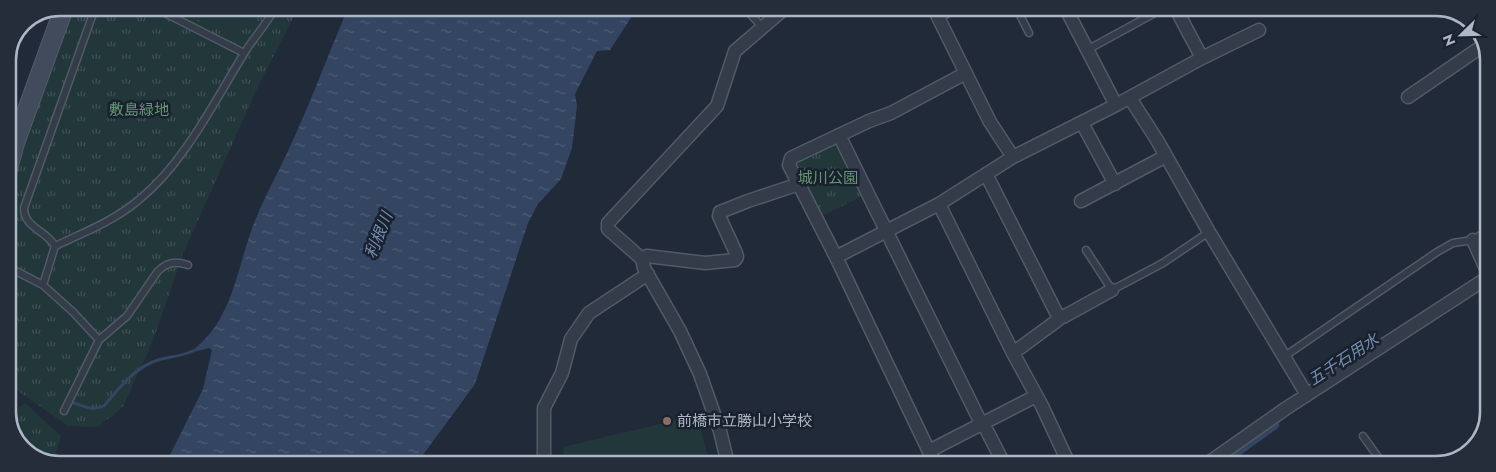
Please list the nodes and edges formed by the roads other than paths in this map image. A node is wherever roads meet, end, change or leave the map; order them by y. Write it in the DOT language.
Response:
graph roads {
  1 [pos="61,16"];
  2 [pos="92,16"];
  3 [pos="171,16"];
  4 [pos="270,16"];
  5 [pos="752,16"];
  6 [pos="775,16"];
  7 [pos="937,16"];
  8 [pos="1020,16"];
  9 [pos="1070,16"];
  10 [pos="1149,16"];
  11 [pos="1180,16"];
  12 [pos="762,27"];
  13 [pos="1259,30"];
  14 [pos="1029,33"];
  15 [pos="1478,49"];
  16 [pos="1087,50"];
  17 [pos="244,53"];
  18 [pos="1202,58"];
  19 [pos="966,73"];
  20 [pos="1408,97"];
  21 [pos="1130,98"];
  22 [pos="1116,106"];
  23 [pos="1082,123"];
  24 [pos="839,135"];
  25 [pos="16,140"];
  26 [pos="1166,156"];
  27 [pos="1013,157"];
  28 [pos="986,174"];
  29 [pos="799,184"];
  30 [pos="1115,184"];
  31 [pos="1081,201"];
  32 [pos="939,204"];
  33 [pos="887,231"];
  34 [pos="1209,232"];
  35 [pos="1480,235"];
  36 [pos="1472,240"];
  37 [pos="55,246"];
  38 [pos="1086,250"];
  39 [pos="836,256"];
  40 [pos="1480,256"];
  41 [pos="642,259"];
  42 [pos="188,265"];
  43 [pos="16,271"];
  44 [pos="648,274"];
  45 [pos="1480,283"];
  46 [pos="43,284"];
  47 [pos="1112,290"];
  48 [pos="1059,318"];
  49 [pos="99,340"];
  50 [pos="1013,353"];
  51 [pos="1285,356"];
  52 [pos="1307,395"];
  53 [pos="1036,396"];
  54 [pos="64,411"];
  55 [pos="982,424"];
  56 [pos="1363,436"];
  57 [pos="929,451"];
  58 [pos="544,456"];
  59 [pos="726,456"];
  60 [pos="931,456"];
  61 [pos="1000,456"];
  62 [pos="1065,456"];
  63 [pos="1219,456"];
  64 [pos="1377,456"];
  1 -- 25 [label="street"];
  2 -- 37 [label="lane"];
  3 -- 17 [label="lane"];
  4 -- 17 [label="lane"];
  5 -- 12 [label="lane"];
  6 -- 12 [label="street"];
  7 -- 19 [label="street"];
  8 -- 14 [label="lane"];
  9 -- 16 [label="street"];
  10 -- 16 [label="lane"];
  11 -- 18 [label="street"];
  12 -- 41 [label="street"];
  13 -- 18 [label="street"];
  15 -- 20 [label="street"];
  16 -- 22 [label="street"];
  17 -- 37 [label="lane"];
  18 -- 21 [label="street"];
  19 -- 24 [label="street"];
  19 -- 27 [label="street"];
  21 -- 22 [label="street"];
  21 -- 26 [label="street"];
  22 -- 23 [label="street"];
  23 -- 27 [label="street"];
  23 -- 30 [label="street"];
  24 -- 29 [label="street"];
  24 -- 33 [label="street"];
  26 -- 30 [label="street"];
  26 -- 34 [label="street"];
  27 -- 28 [label="street"];
  28 -- 32 [label="street"];
  28 -- 48 [label="street"];
  29 -- 39 [label="street"];
  29 -- 41 [label="street"];
  30 -- 31 [label="street"];
  32 -- 33 [label="street"];
  32 -- 50 [label="street"];
  33 -- 39 [label="street"];
  33 -- 55 [label="street"];
  34 -- 47 [label="lane"];
  34 -- 51 [label="street"];
  35 -- 36 [label="lane"];
  36 -- 40 [label="street"];
  36 -- 51 [label="lane"];
  37 -- 46 [label="lane"];
  38 -- 47 [label="lane"];
  39 -- 57 [label="street"];
  41 -- 44 [label="street"];
  42 -- 49 [label="lane"];
  43 -- 46 [label="lane"];
  44 -- 58 [label="street"];
  44 -- 59 [label="street"];
  45 -- 52 [label="street"];
  46 -- 49 [label="lane"];
  47 -- 48 [label="street"];
  48 -- 50 [label="street"];
  49 -- 54 [label="lane"];
  50 -- 53 [label="street"];
  51 -- 52 [label="street"];
  52 -- 63 [label="street"];
  53 -- 55 [label="street"];
  53 -- 62 [label="street"];
  55 -- 57 [label="street"];
  55 -- 61 [label="street"];
  56 -- 64 [label="lane"];
  57 -- 60 [label="street"];
}
